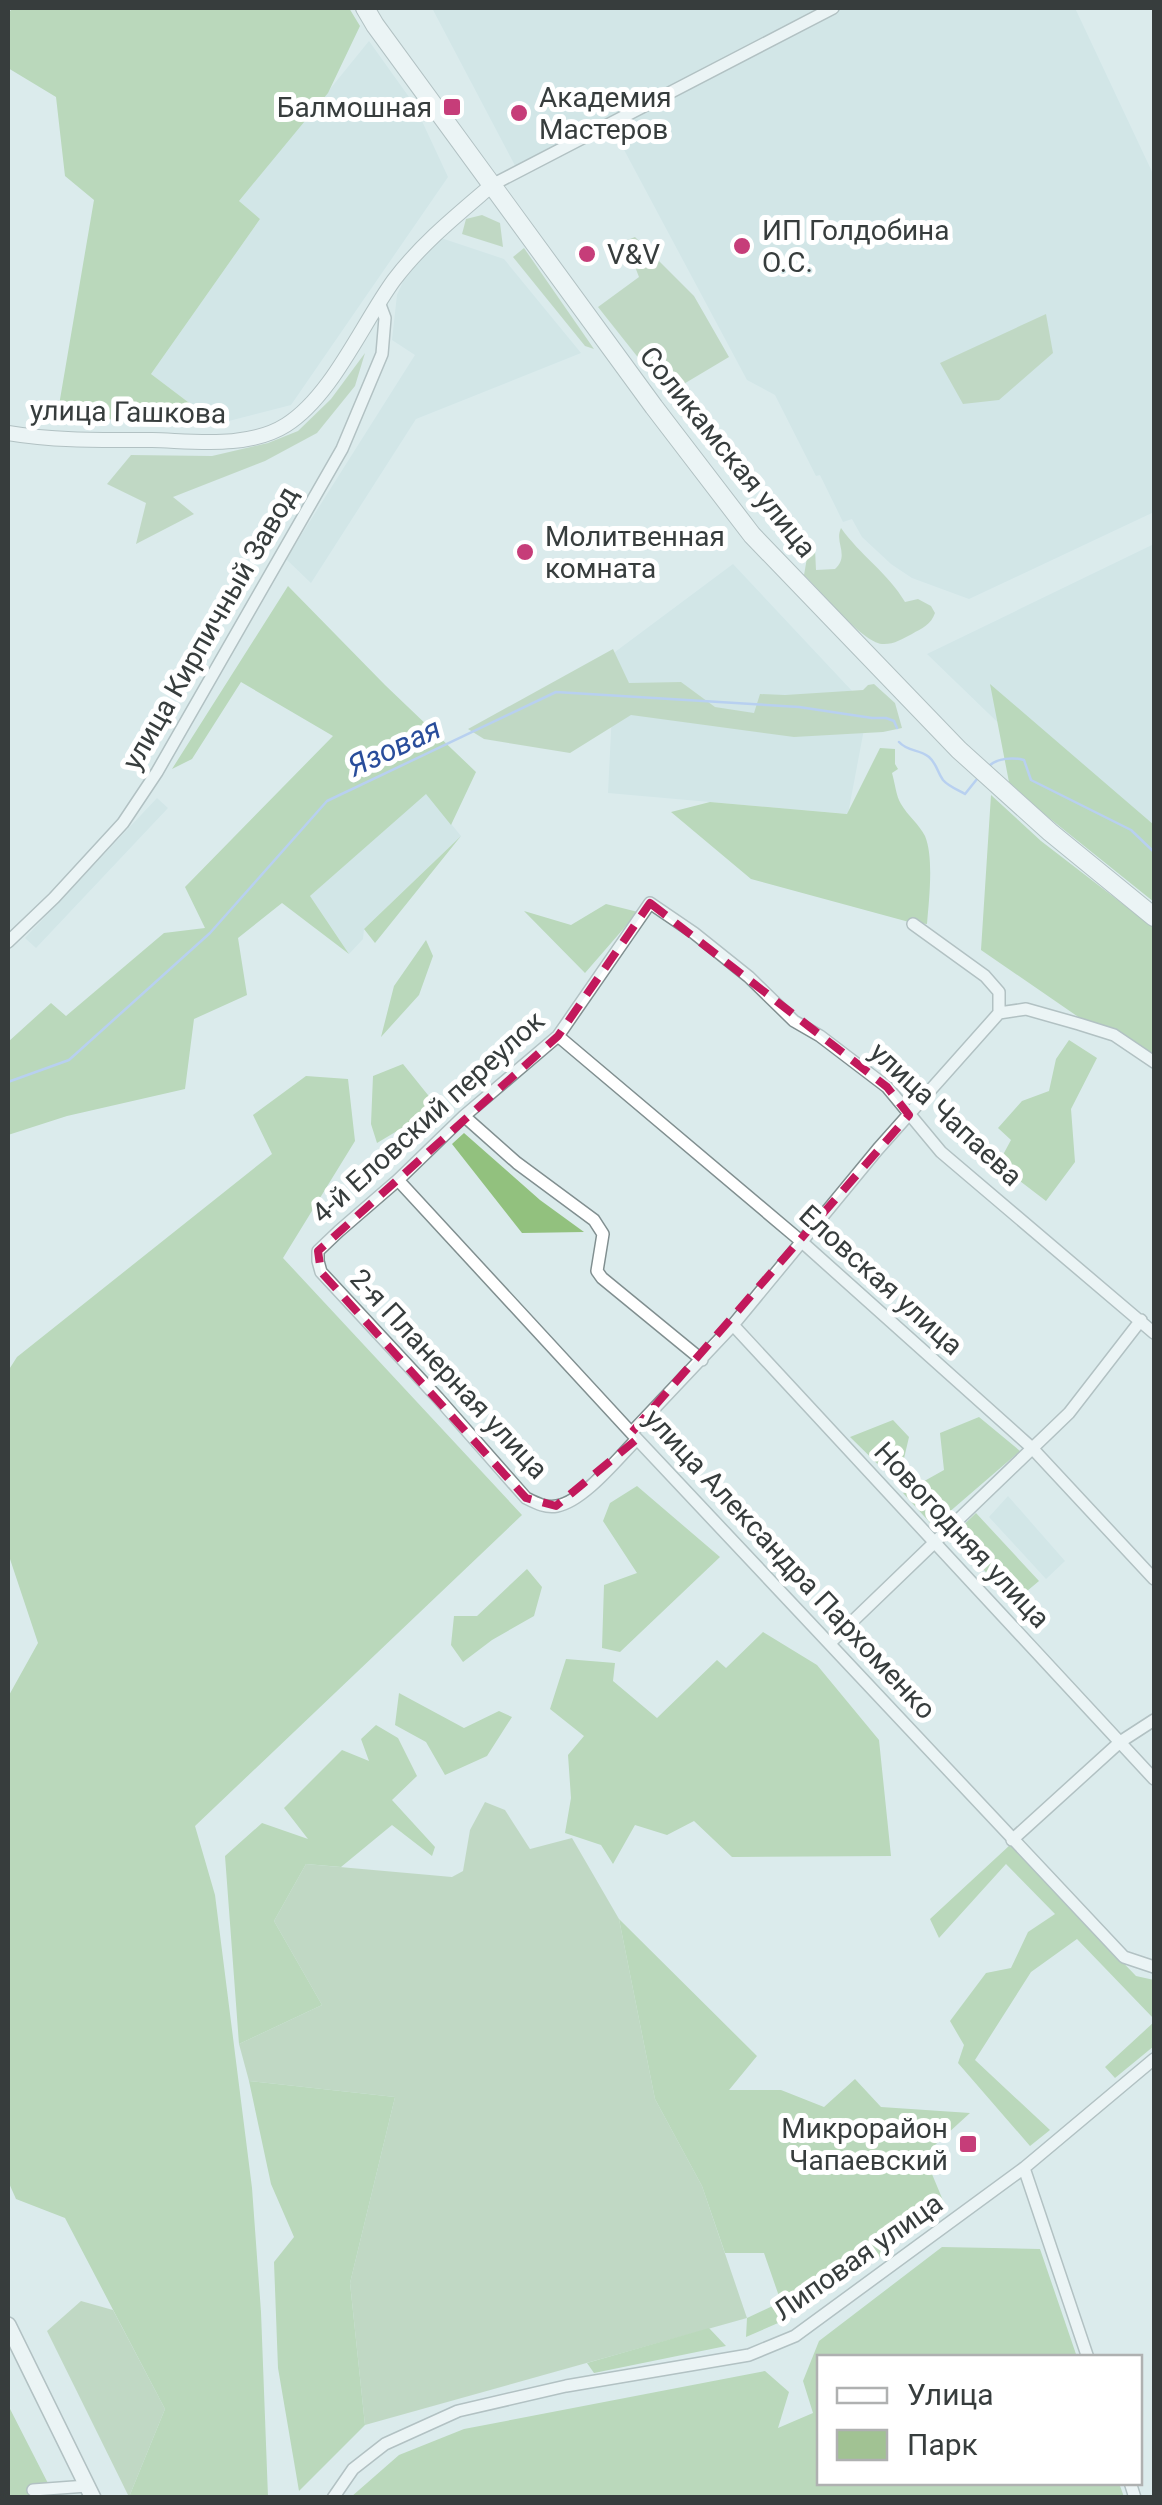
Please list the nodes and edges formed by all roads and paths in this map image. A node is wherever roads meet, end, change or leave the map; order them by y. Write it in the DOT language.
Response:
graph roads {
  1 [pos="365,8"];
  2 [pos="833,8"];
  3 [pos="492,184"];
  4 [pos="379,302"];
  5 [pos="8,434"];
  6 [pos="650,903"];
  7 [pos="1154,916"];
  8 [pos="913,924"];
  9 [pos="8,942"];
  10 [pos="999,1013"];
  11 [pos="558,1036"];
  12 [pos="1154,1062"];
  13 [pos="909,1115"];
  14 [pos="464,1116"];
  15 [pos="398,1180"];
  16 [pos="802,1242"];
  17 [pos="321,1272"];
  18 [pos="1142,1320"];
  19 [pos="733,1325"];
  20 [pos="1154,1333"];
  21 [pos="702,1360"];
  22 [pos="635,1436"];
  23 [pos="1032,1448"];
  24 [pos="934,1542"];
  25 [pos="1154,1579"];
  26 [pos="830,1643"];
  27 [pos="1154,1720"];
  28 [pos="1120,1742"];
  29 [pos="1154,1779"];
  30 [pos="1012,1840"];
  31 [pos="1154,1968"];
  32 [pos="1154,2058"];
  33 [pos="1024,2168"];
  34 [pos="8,2324"];
  35 [pos="1087,2355"];
  36 [pos="33,2490"];
  37 [pos="90,2492"];
  38 [pos="333,2498"];
  1 -- 3 [label="main road, Соликамская улица"];
  2 -- 3 [label="street"];
  3 -- 4 [label="street, улица Гашкова"];
  3 -- 7 [label="main road, Соликамская улица"];
  4 -- 5 [label="street, улица Гашкова"];
  4 -- 9 [label="street, улица Кирпичный Завод"];
  6 -- 11 [label="street, 4-й Еловский переулок"];
  6 -- 13 [label="street, улица Чапаева"];
  8 -- 10 [label="street"];
  10 -- 12 [label="street"];
  10 -- 13 [label="street, 2-я Планерная улица"];
  11 -- 14 [label="street, 4-й Еловский переулок"];
  11 -- 16 [label="street, Еловская улица"];
  13 -- 16 [label="street, 2-я Планерная улица"];
  13 -- 18 [label="street, улица Чапаева"];
  14 -- 15 [label="street, 4-й Еловский переулок"];
  14 -- 21 [label="street"];
  15 -- 17 [label="street, 4-й Еловский переулок"];
  15 -- 22 [label="street, улица Александра Пархоменко"];
  16 -- 19 [label="street, 2-я Планерная улица"];
  16 -- 23 [label="street, Еловская улица"];
  17 -- 22 [label="street, 2-я Планерная улица"];
  18 -- 20 [label="street, улица Чапаева"];
  18 -- 23 [label="street"];
  19 -- 21 [label="street, 2-я Планерная улица"];
  19 -- 24 [label="street, Новогодняя улица"];
  21 -- 22 [label="street, 2-я Планерная улица"];
  22 -- 26 [label="street, улица Александра Пархоменко"];
  23 -- 24 [label="street"];
  23 -- 25 [label="street, Еловская улица"];
  24 -- 26 [label="street"];
  24 -- 28 [label="street, Новогодняя улица"];
  26 -- 30 [label="street, улица Александра Пархоменко"];
  27 -- 28 [label="street"];
  28 -- 29 [label="street, Новогодняя улица"];
  28 -- 30 [label="street"];
  30 -- 31 [label="street, улица Александра Пархоменко"];
  32 -- 33 [label="street, Липовая улица"];
  33 -- 35 [label="street"];
  33 -- 38 [label="street, Липовая улица"];
  34 -- 37 [label="main road"];
  36 -- 37 [label="street"];
}
